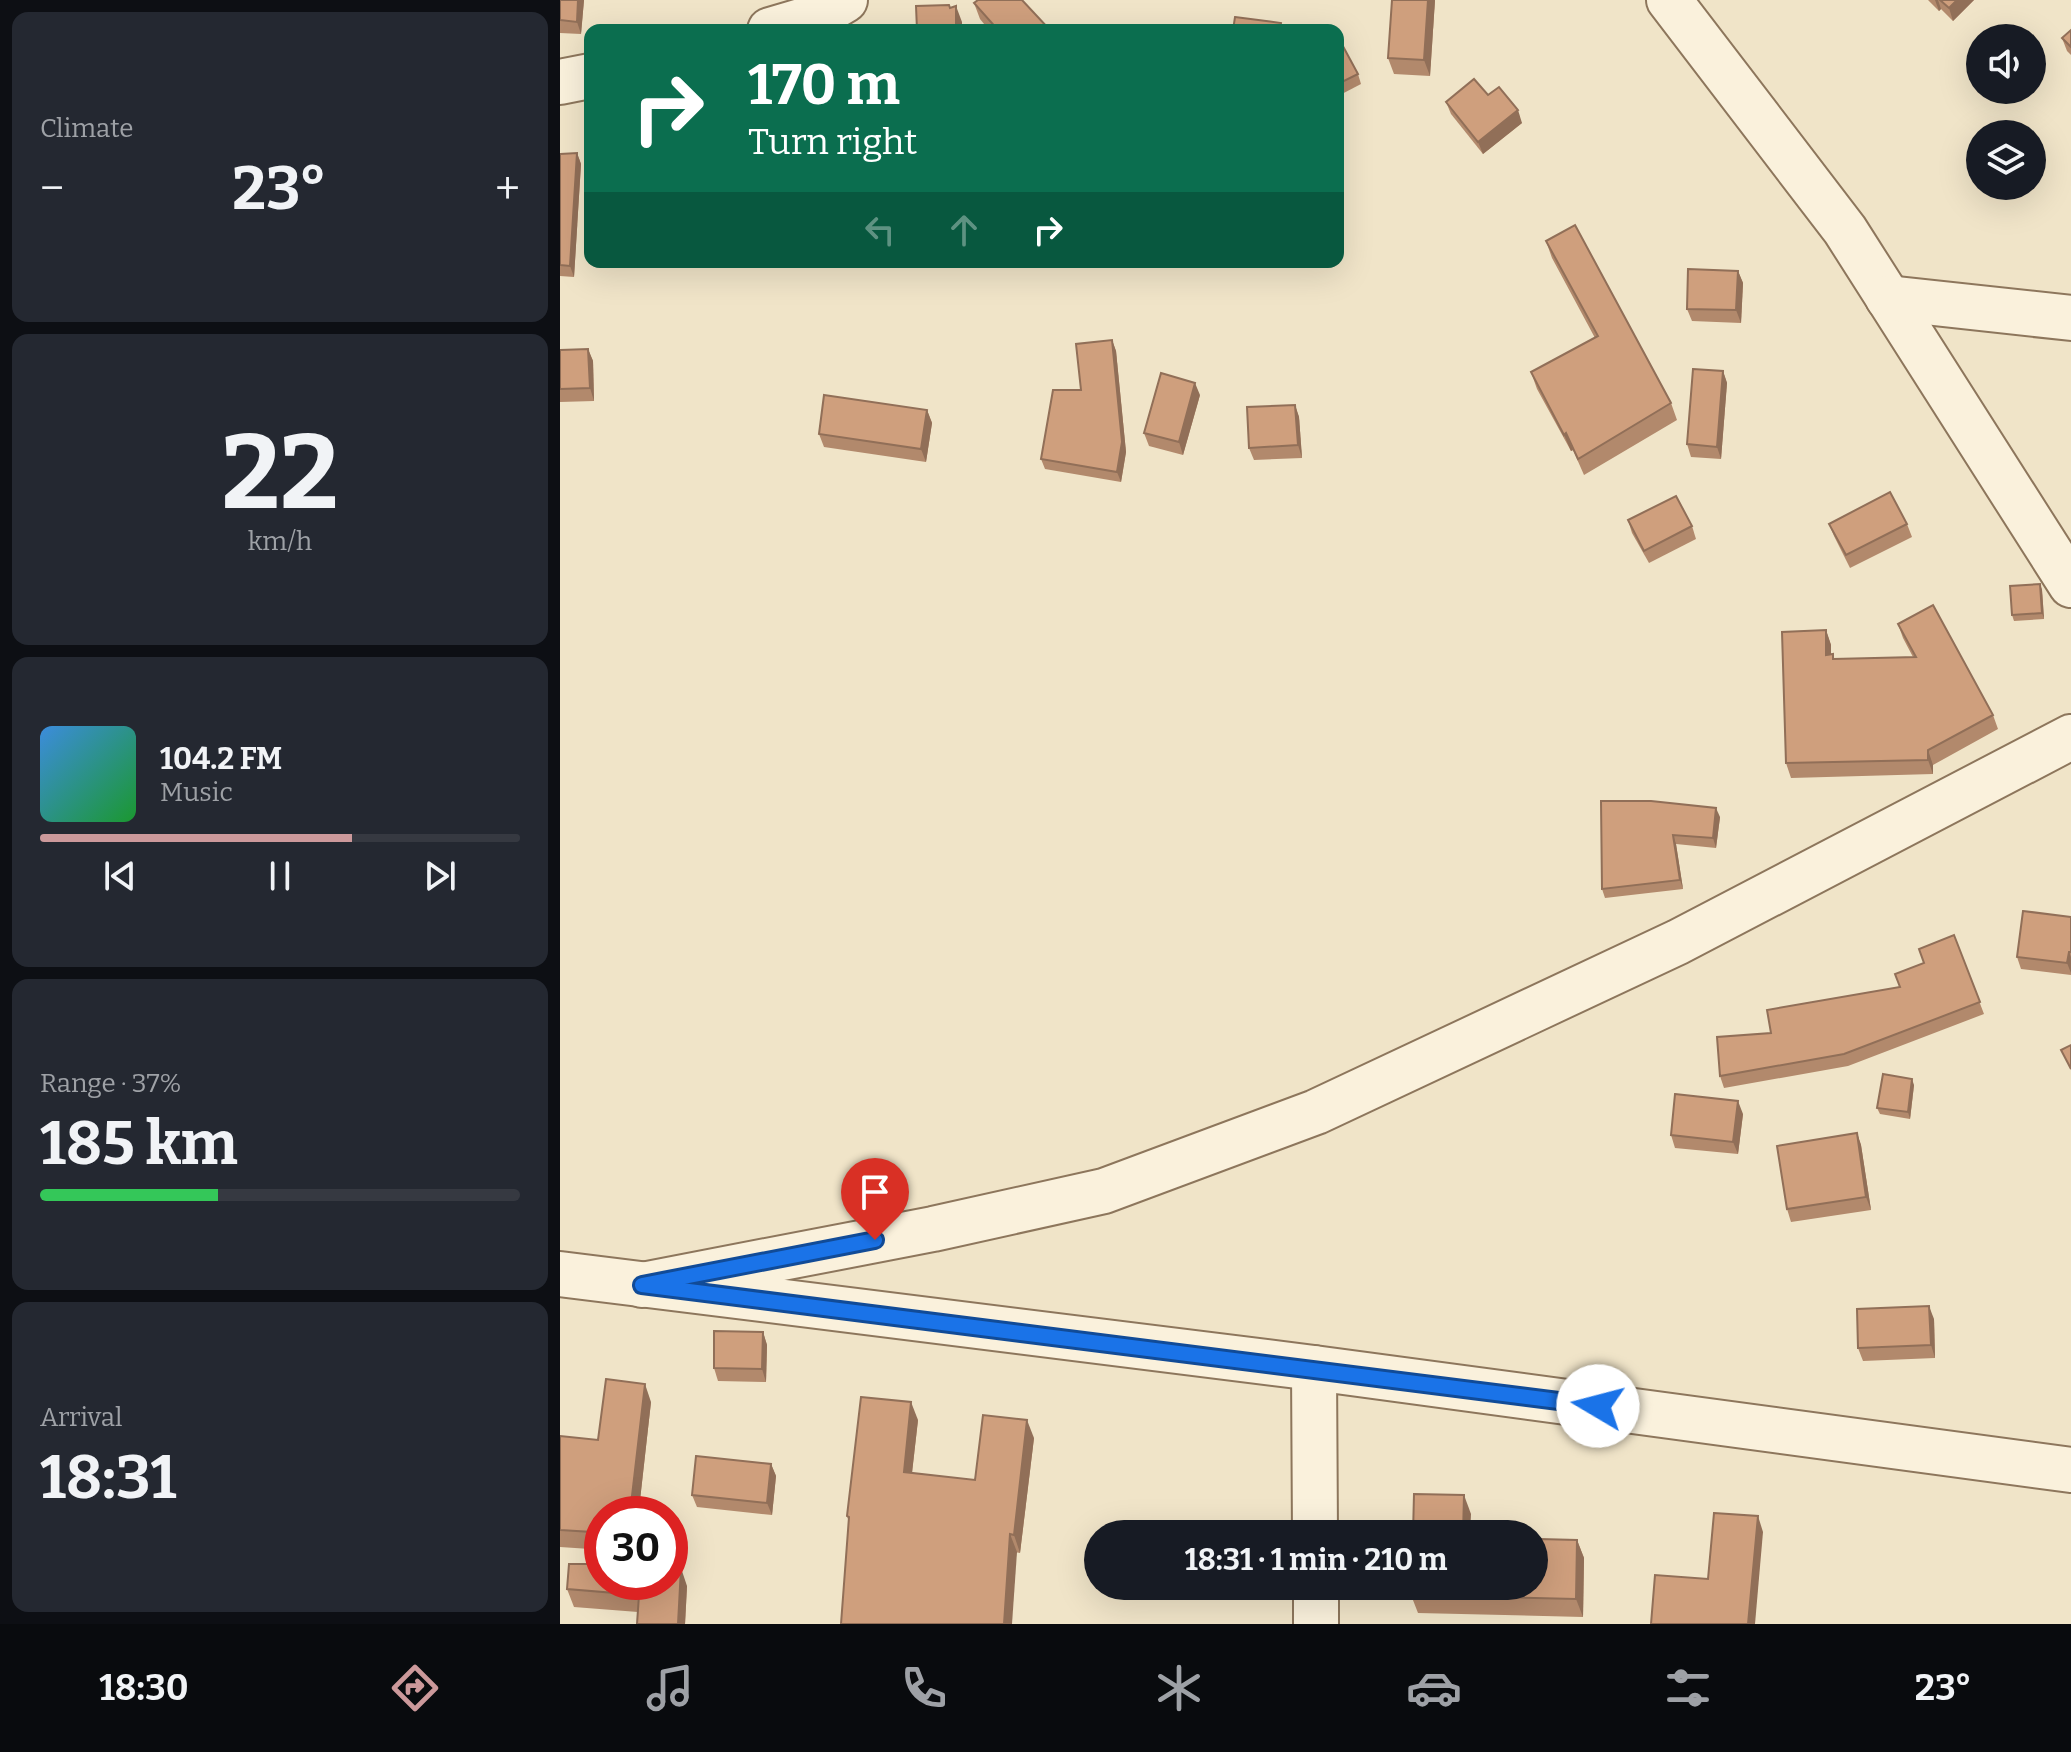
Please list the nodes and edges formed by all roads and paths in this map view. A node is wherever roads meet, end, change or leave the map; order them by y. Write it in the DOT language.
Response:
graph roads {
  1 [pos="845,0"];
  2 [pos="1669,0"];
  3 [pos="791,24"];
  4 [pos="584,77"];
  5 [pos="560,82"];
  6 [pos="1888,298"];
  7 [pos="2071,318"];
  8 [pos="2071,585"];
  9 [pos="2071,737"];
  10 [pos="560,1274"];
  11 [pos="642,1285"];
  12 [pos="1314,1368"];
  13 [pos="2071,1470"];
  14 [pos="1315,1520"];
  15 [pos="1316,1600"];
  16 [pos="1316,1624"];
  1 -- 3 [label="street"];
  2 -- 6 [label="street"];
  4 -- 5 [label="street"];
  6 -- 7 [label="street"];
  6 -- 8 [label="street"];
  9 -- 11 [label="street"];
  10 -- 11 [label="street"];
  11 -- 12 [label="street"];
  12 -- 13 [label="street"];
  12 -- 14 [label="street"];
  15 -- 16 [label="street"];
}
